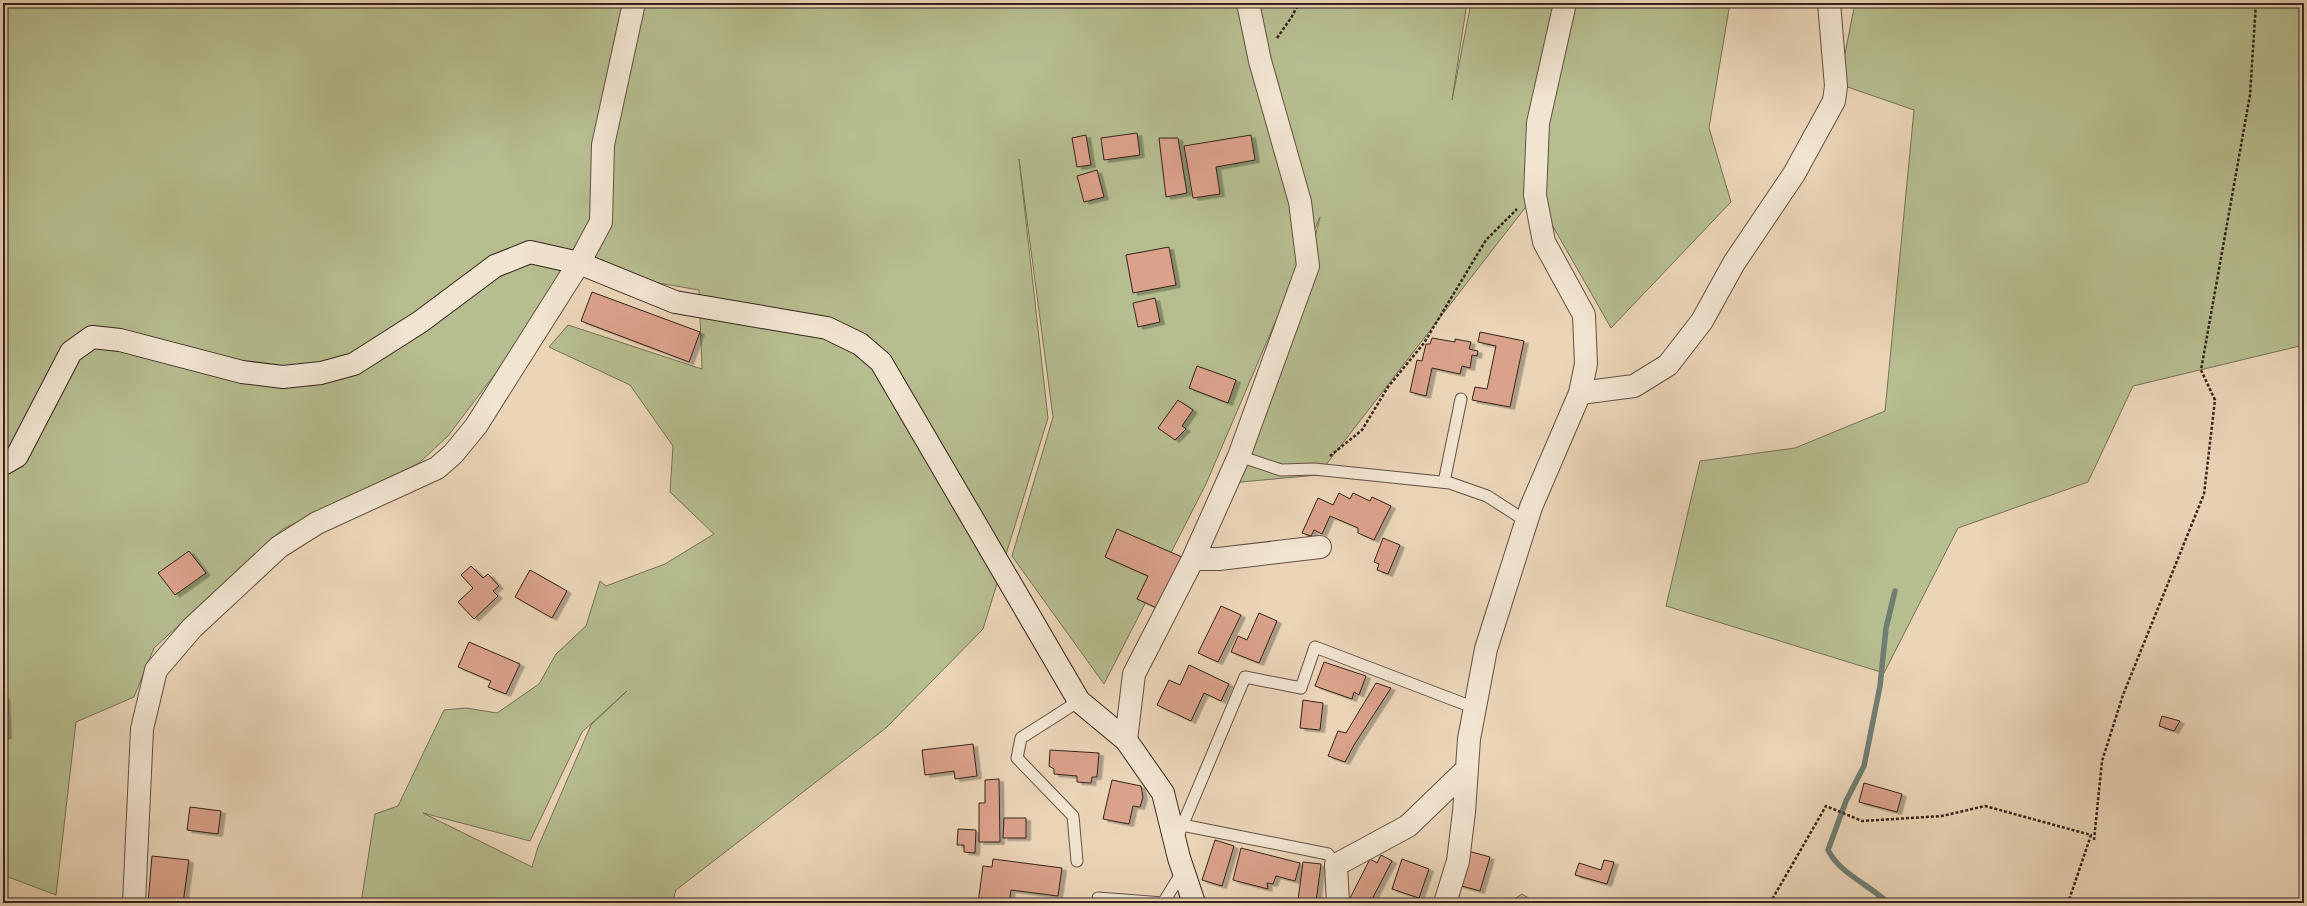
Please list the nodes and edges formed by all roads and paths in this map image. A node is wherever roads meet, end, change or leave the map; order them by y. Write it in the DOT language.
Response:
graph roads {
  1 [pos="634,3"];
  2 [pos="1248,3"];
  3 [pos="1299,3"];
  4 [pos="1565,3"];
  5 [pos="1829,3"];
  6 [pos="2256,3"];
  7 [pos="1260,61"];
  8 [pos="1535,195"];
  9 [pos="579,263"];
  10 [pos="1580,393"];
  11 [pos="1461,399"];
  12 [pos="1240,456"];
  13 [pos="3,464"];
  14 [pos="1314,468"];
  15 [pos="1444,482"];
  16 [pos="1526,521"];
  17 [pos="1320,547"];
  18 [pos="1193,559"];
  19 [pos="1079,701"];
  20 [pos="1475,708"];
  21 [pos="1126,740"];
  22 [pos="1467,769"];
  23 [pos="1179,834"];
  24 [pos="2094,840"];
  25 [pos="1076,861"];
  26 [pos="1336,865"];
  27 [pos="1183,870"];
  28 [pos="1098,898"];
  29 [pos="134,903"];
  30 [pos="1194,903"];
  31 [pos="1338,903"];
  32 [pos="1445,903"];
  33 [pos="1770,903"];
  34 [pos="2068,903"];
  1 -- 9 [label="street"];
  2 -- 7 [label="street"];
  3 -- 7 [label="path"];
  4 -- 8 [label="street"];
  5 -- 10 [label="street"];
  6 -- 24 [label="path"];
  7 -- 12 [label="street"];
  8 -- 10 [label="street"];
  8 -- 14 [label="path"];
  9 -- 13 [label="street"];
  9 -- 19 [label="street"];
  9 -- 29 [label="street"];
  10 -- 16 [label="street"];
  11 -- 15 [label="lane"];
  12 -- 14 [label="lane"];
  12 -- 18 [label="street"];
  14 -- 15 [label="lane"];
  15 -- 16 [label="lane"];
  16 -- 20 [label="street"];
  17 -- 18 [label="street"];
  18 -- 21 [label="street"];
  19 -- 21 [label="street"];
  19 -- 25 [label="lane"];
  20 -- 22 [label="street"];
  20 -- 23 [label="lane"];
  21 -- 23 [label="street"];
  22 -- 26 [label="street"];
  22 -- 32 [label="street"];
  23 -- 26 [label="lane"];
  23 -- 27 [label="street"];
  26 -- 31 [label="street"];
  27 -- 28 [label="lane"];
  27 -- 30 [label="street"];
  33 -- 34 [label="path"];
}
